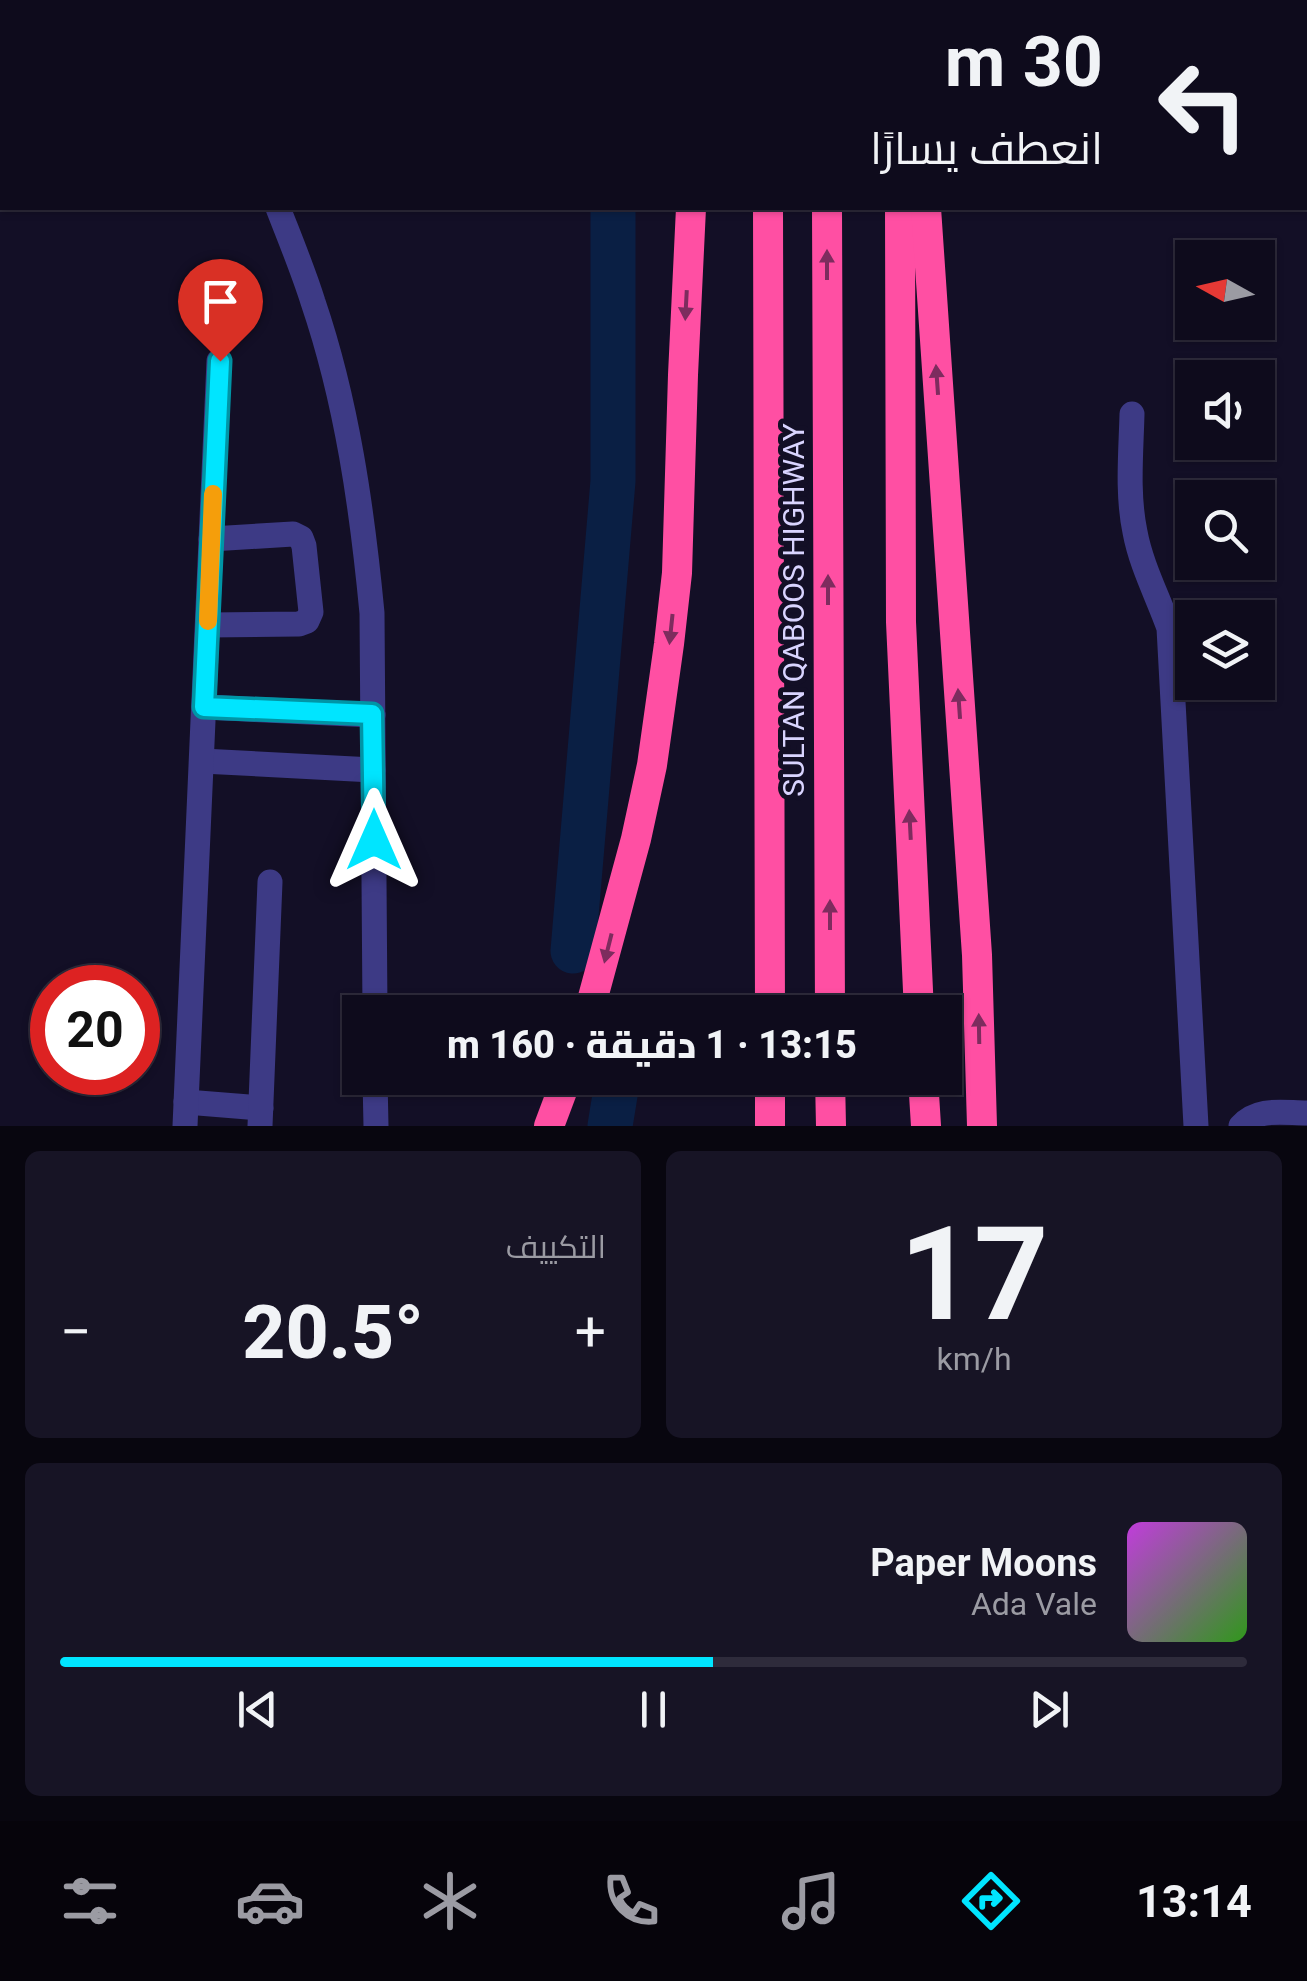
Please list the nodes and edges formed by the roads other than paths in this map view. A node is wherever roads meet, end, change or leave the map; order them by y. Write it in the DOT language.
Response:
graph roads {
  1 [pos="279,210"];
  2 [pos="692,210"];
  3 [pos="768,210"];
  4 [pos="827,210"];
  5 [pos="900,210"];
  6 [pos="926,210"];
  7 [pos="220,361"];
  8 [pos="1132,414"];
  9 [pos="211,539"];
  10 [pos="208,625"];
  11 [pos="204,707"];
  12 [pos="372,714"];
  13 [pos="202,762"];
  14 [pos="373,770"];
  15 [pos="270,882"];
  16 [pos="375,995"];
  17 [pos="594,995"];
  18 [pos="770,995"];
  19 [pos="830,995"];
  20 [pos="918,995"];
  21 [pos="376,1095"];
  22 [pos="561,1095"];
  23 [pos="770,1095"];
  24 [pos="830,1095"];
  25 [pos="924,1095"];
  26 [pos="1307,1113"];
  27 [pos="186,1114"];
  28 [pos="261,1117"];
  29 [pos="376,1126"];
  30 [pos="549,1126"];
  31 [pos="770,1126"];
  32 [pos="830,1126"];
  33 [pos="926,1126"];
  34 [pos="982,1126"];
  35 [pos="1196,1126"];
  36 [pos="1241,1126"];
  1 -- 12 [label="lane"];
  2 -- 17 [label="highway, one-way"];
  3 -- 18 [label="highway, SULTAN QABOOS HIGHWAY"];
  19 -- 4 [label="highway, SULTAN QABOOS HIGHWAY, one-way"];
  20 -- 5 [label="highway, one-way"];
  34 -- 6 [label="highway, one-way"];
  7 -- 9 [label="lane"];
  8 -- 35 [label="lane"];
  9 -- 10 [label="lane"];
  9 -- 10 [label="lane"];
  10 -- 11 [label="lane"];
  11 -- 12 [label="lane"];
  11 -- 13 [label="lane"];
  12 -- 14 [label="lane"];
  13 -- 14 [label="lane"];
  13 -- 27 [label="lane"];
  14 -- 16 [label="lane"];
  15 -- 28 [label="lane"];
  21 -- 29 [label="lane"];
  22 -- 30 [label="highway"];
  23 -- 31 [label="highway"];
  24 -- 32 [label="highway"];
  25 -- 33 [label="highway"];
  26 -- 36 [label="lane"];
  27 -- 28 [label="lane"];
}
